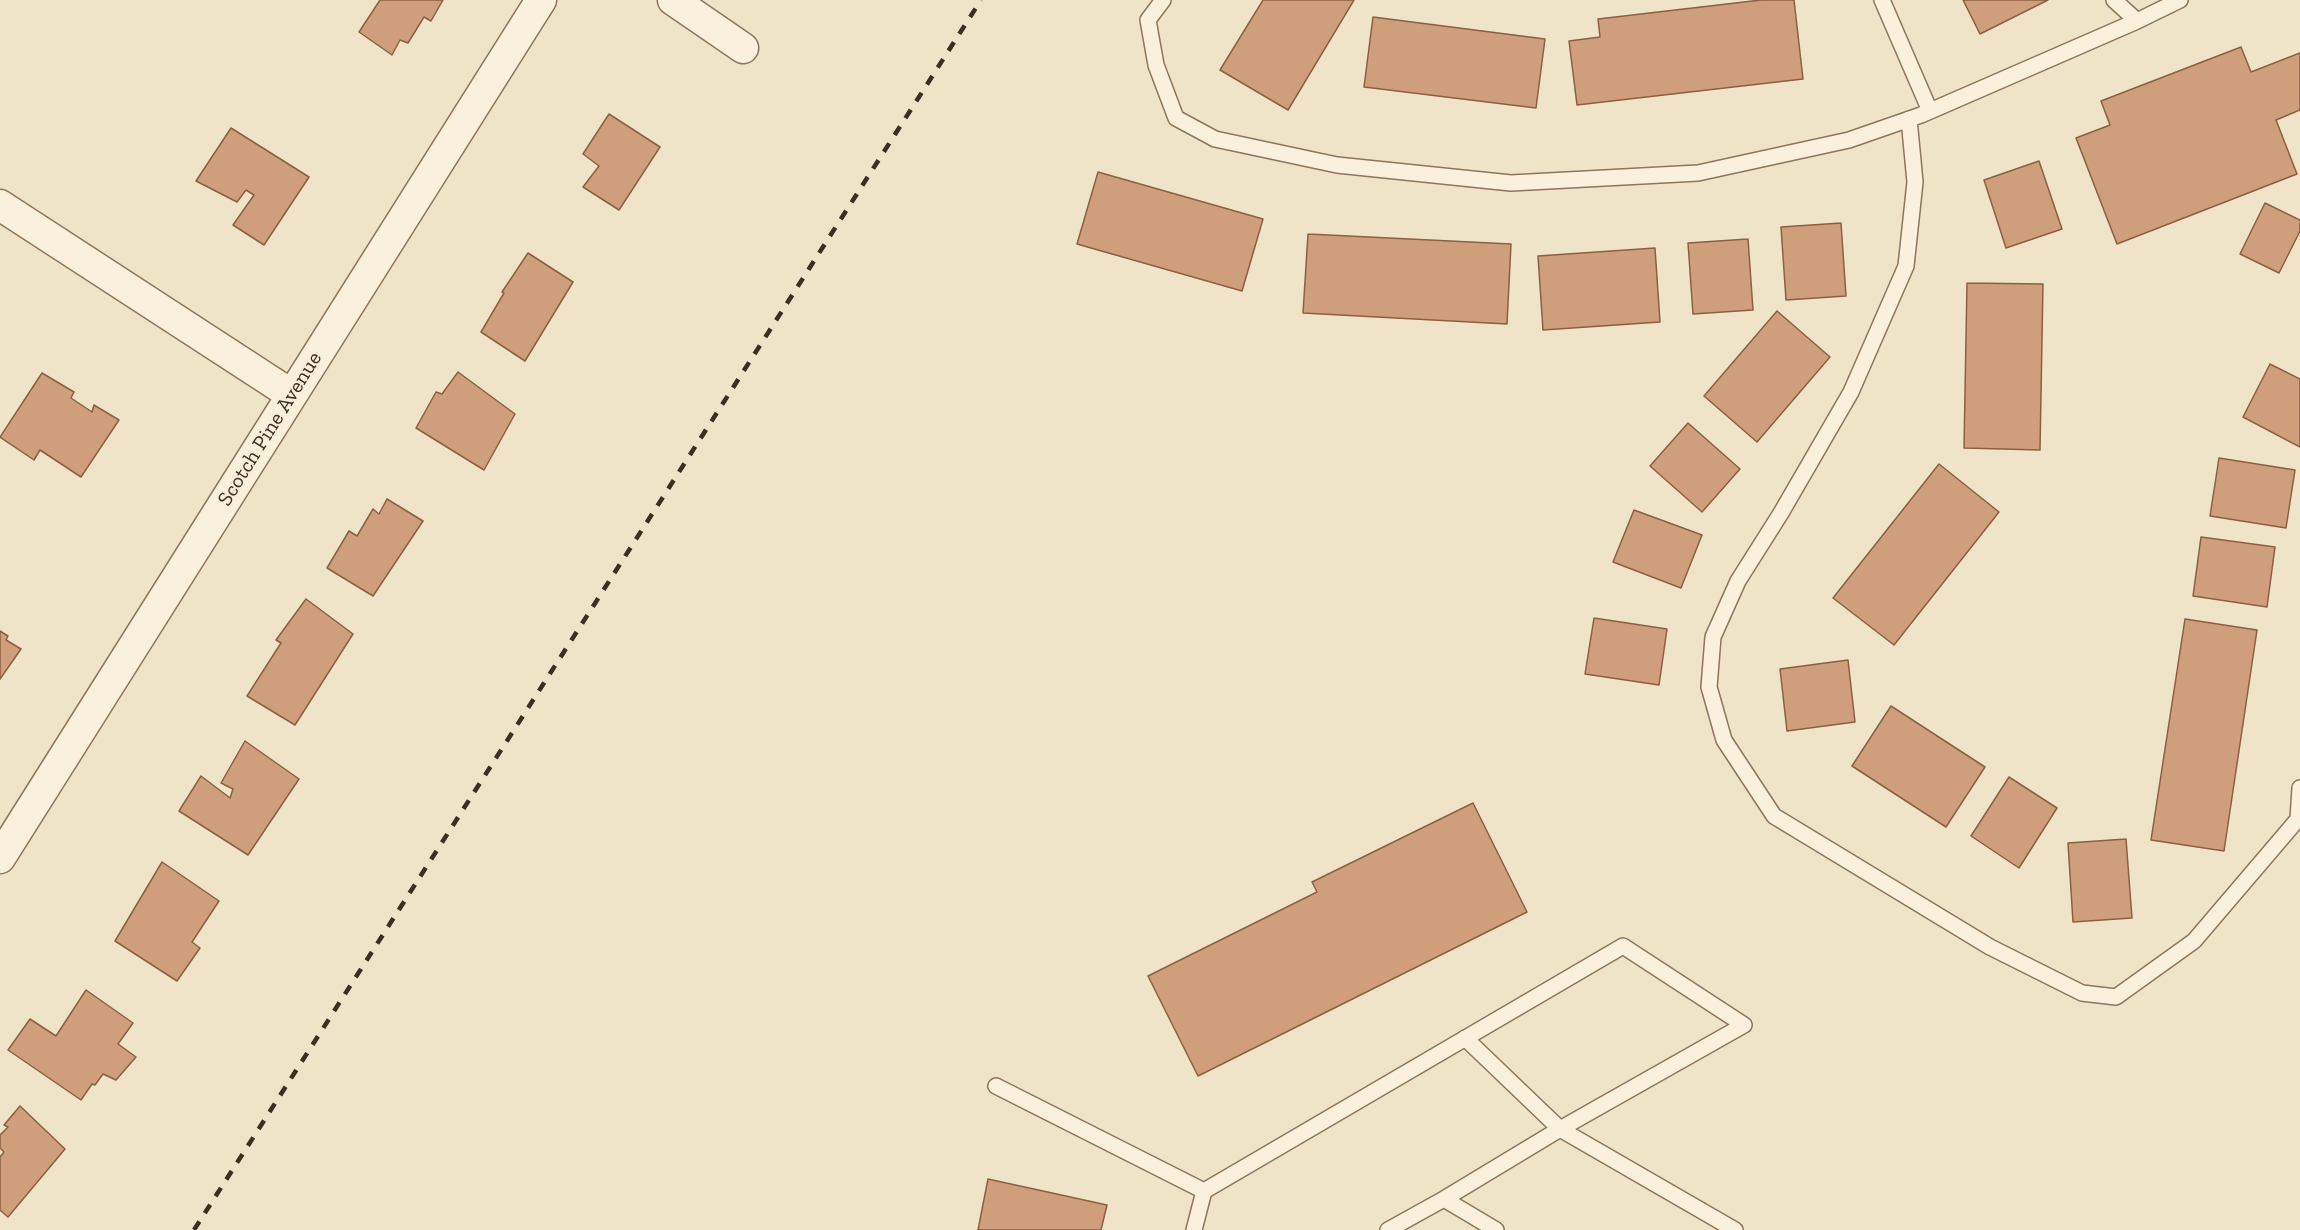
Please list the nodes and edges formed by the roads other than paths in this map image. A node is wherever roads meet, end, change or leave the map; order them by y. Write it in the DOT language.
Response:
graph roads {
  1 [pos="541,0"];
  2 [pos="673,0"];
  3 [pos="1163,0"];
  4 [pos="1882,0"];
  5 [pos="2114,0"];
  6 [pos="2132,0"];
  7 [pos="2180,0"];
  8 [pos="2137,21"];
  9 [pos="742,48"];
  10 [pos="1930,111"];
  11 [pos="1909,119"];
  12 [pos="0,205"];
  13 [pos="292,395"];
  14 [pos="2300,788"];
  15 [pos="2299,819"];
  16 [pos="0,858"];
  17 [pos="1465,1038"];
  18 [pos="996,1086"];
  19 [pos="1560,1129"];
  20 [pos="1204,1191"];
  21 [pos="1444,1198"];
  22 [pos="1194,1230"];
  23 [pos="1388,1230"];
  24 [pos="1496,1230"];
  25 [pos="1735,1230"];
  1 -- 13 [label="street, Scotch Pine Avenue"];
  2 -- 9 [label="street"];
  3 -- 11 [label="lane"];
  4 -- 10 [label="lane"];
  5 -- 8 [label="lane"];
  6 -- 8 [label="lane"];
  7 -- 8 [label="lane"];
  8 -- 10 [label="lane"];
  10 -- 11 [label="lane"];
  11 -- 15 [label="lane"];
  12 -- 13 [label="street"];
  13 -- 16 [label="street, Scotch Pine Avenue"];
  14 -- 15 [label="lane"];
  17 -- 19 [label="lane"];
  17 -- 19 [label="lane"];
  17 -- 20 [label="lane"];
  18 -- 20 [label="lane"];
  19 -- 21 [label="lane"];
  19 -- 25 [label="lane"];
  20 -- 22 [label="lane"];
  21 -- 23 [label="lane"];
  21 -- 24 [label="lane"];
}
